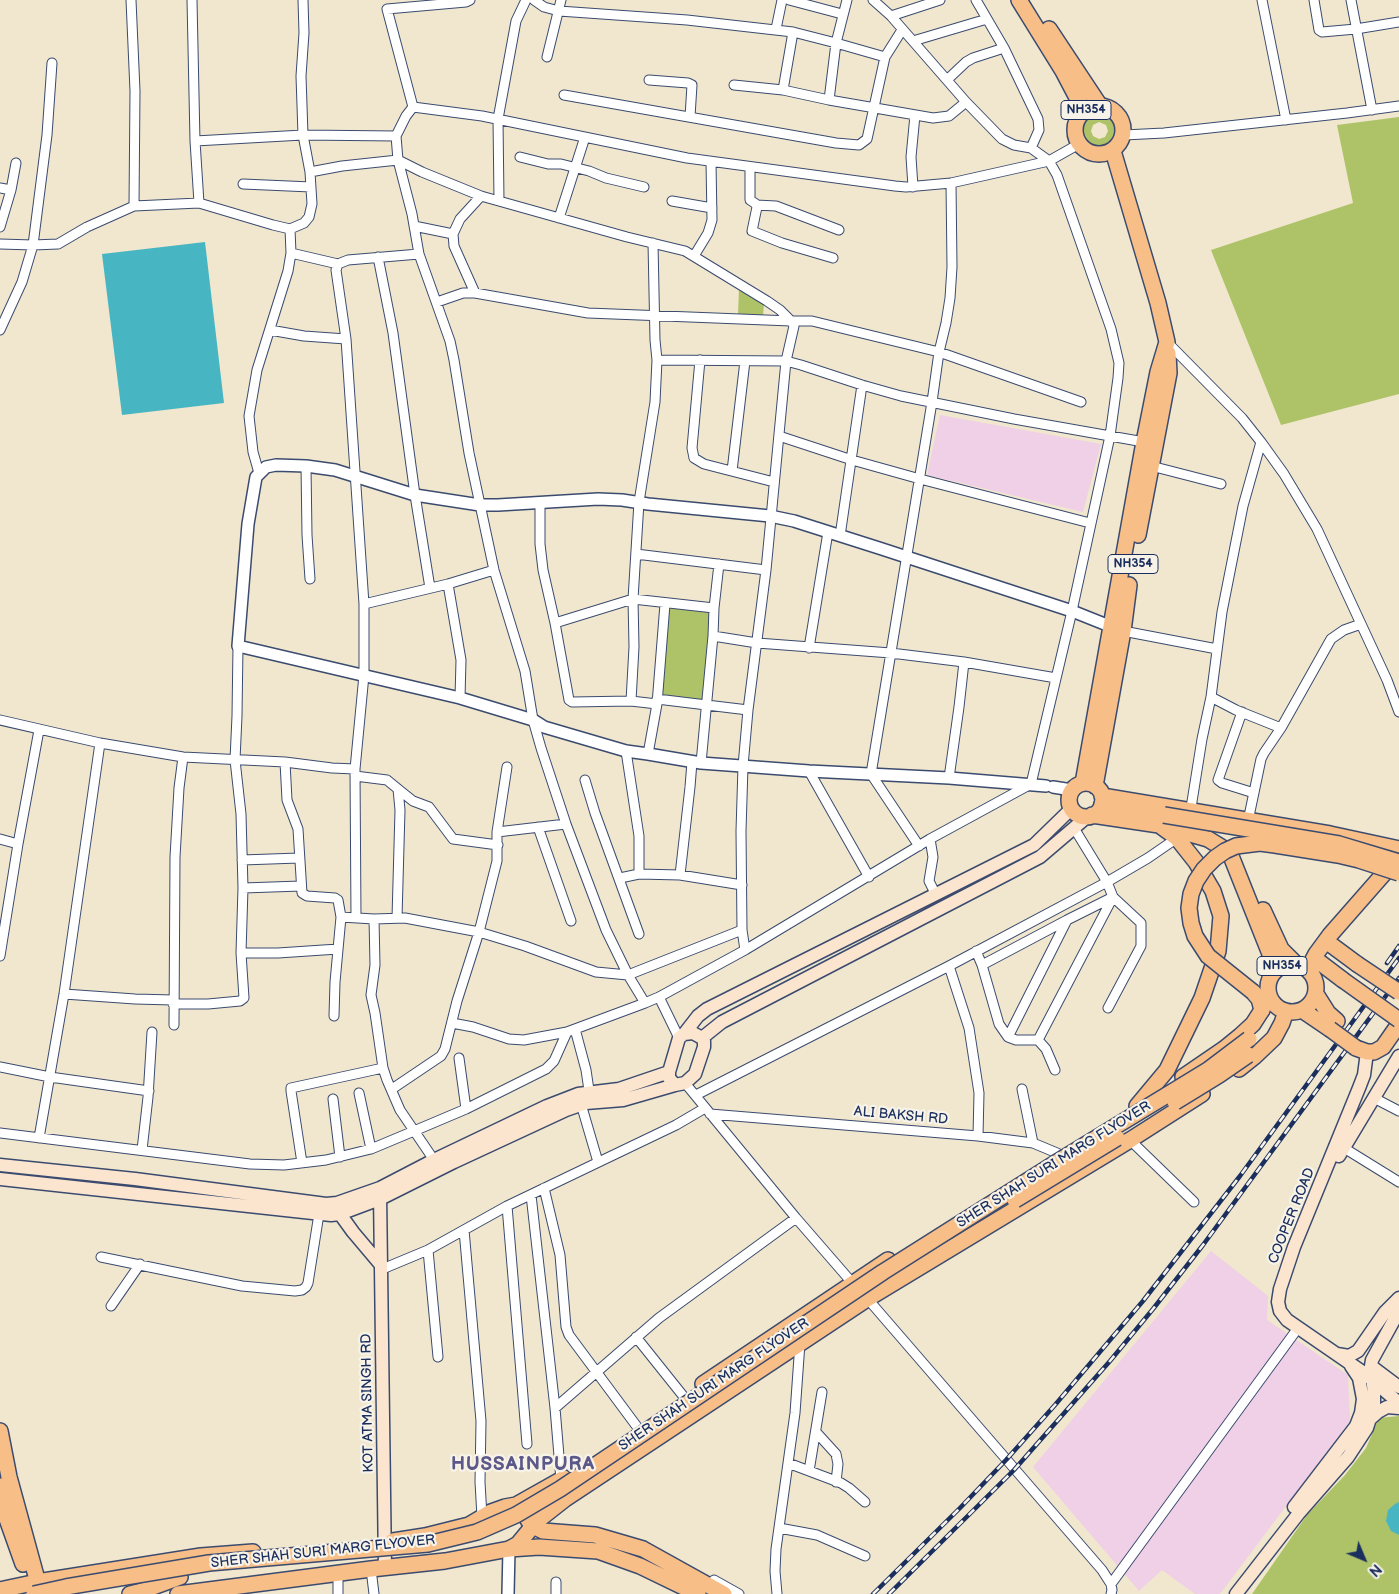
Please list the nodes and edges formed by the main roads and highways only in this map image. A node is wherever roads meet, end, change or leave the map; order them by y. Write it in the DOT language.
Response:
graph roads {
  1 [pos="1019,0"];
  2 [pos="1031,0"];
  3 [pos="1100,106"];
  4 [pos="1084,111"];
  5 [pos="1113,151"];
  6 [pos="1167,342"];
  7 [pos="1117,629"];
  8 [pos="1091,798"];
  9 [pos="1072,808"];
  10 [pos="1162,820"];
  11 [pos="1254,822"];
  12 [pos="1182,835"];
  13 [pos="1399,849"];
  14 [pos="1399,856"];
  15 [pos="1399,862"];
  16 [pos="1399,873"];
  17 [pos="1326,941"];
  18 [pos="1306,964"];
  19 [pos="1276,969"];
  20 [pos="1399,992"];
  21 [pos="1316,994"];
  22 [pos="1262,1010"];
  23 [pos="1302,1010"];
  24 [pos="1286,1011"];
  25 [pos="1333,1025"];
  26 [pos="1397,1026"];
  27 [pos="1278,1031"];
  28 [pos="682,1036"];
  29 [pos="702,1038"];
  30 [pos="1361,1047"];
  31 [pos="1399,1056"];
  32 [pos="669,1072"];
  33 [pos="680,1084"];
  34 [pos="587,1099"];
  35 [pos="1137,1106"];
  36 [pos="0,1165"];
  37 [pos="0,1179"];
  38 [pos="1318,1191"];
  39 [pos="380,1194"];
  40 [pos="340,1214"];
  41 [pos="380,1267"];
  42 [pos="1399,1298"];
  43 [pos="1399,1311"];
  44 [pos="1335,1353"];
  45 [pos="1349,1363"];
  46 [pos="1371,1366"];
  47 [pos="1372,1381"];
  48 [pos="1399,1387"];
  49 [pos="1399,1404"];
  50 [pos="1399,1408"];
  51 [pos="1369,1420"];
  52 [pos="0,1431"];
  53 [pos="3,1480"];
  54 [pos="516,1505"];
  55 [pos="468,1525"];
  56 [pos="530,1526"];
  57 [pos="385,1542"];
  58 [pos="509,1549"];
  59 [pos="479,1555"];
  60 [pos="378,1568"];
  61 [pos="180,1577"];
  62 [pos="35,1589"];
  63 [pos="698,1589"];
  64 [pos="0,1590"];
  65 [pos="82,1594"];
  66 [pos="130,1594"];
  67 [pos="183,1594"];
  68 [pos="724,1594"];
  69 [pos="1227,1594"];
  70 [pos="1236,1594"];
  1 -- 4 [label="main road, NH354"];
  2 -- 3 [label="main road, NH354"];
  3 -- 4 [label="main road, NH354"];
  3 -- 5 [label="main road, NH354"];
  4 -- 5 [label="main road, NH354"];
  5 -- 6 [label="main road, NH354"];
  6 -- 7 [label="main road, NH354"];
  6 -- 7 [label="main road, NH354"];
  7 -- 8 [label="main road, NH354"];
  8 -- 9 [label="main road"];
  8 -- 10 [label="main road"];
  8 -- 11 [label="main road"];
  8 -- 29 [label="main road"];
  9 -- 28 [label="main road"];
  10 -- 12 [label="main road, NH354"];
  10 -- 15 [label="main road, bridge"];
  11 -- 13 [label="main road"];
  11 -- 18 [label="main road, NH354"];
  12 -- 19 [label="main road, NH354"];
  12 -- 35 [label="main road"];
  14 -- 17 [label="main road"];
  16 -- 22 [label="main road, bridge"];
  17 -- 18 [label="main road"];
  17 -- 20 [label="main road, bridge"];
  18 -- 19 [label="main road, NH354"];
  18 -- 21 [label="main road, NH354"];
  18 -- 26 [label="main road, bridge"];
  19 -- 24 [label="main road, NH354"];
  21 -- 23 [label="main road, NH354"];
  21 -- 25 [label="main road, NH354"];
  22 -- 35 [label="main road"];
  22 -- 62 [label="main road, SHER SHAH SURI MARG FLYOVER, bridge"];
  23 -- 24 [label="main road"];
  23 -- 25 [label="main road, NH354"];
  24 -- 27 [label="main road"];
  25 -- 30 [label="main road, NH354, bridge"];
  26 -- 30 [label="main road, NH354"];
  27 -- 56 [label="main road"];
  27 -- 61 [label="main road, SHER SHAH SURI MARG FLYOVER, bridge"];
  28 -- 29 [label="main road"];
  28 -- 32 [label="main road"];
  29 -- 33 [label="main road"];
  30 -- 38 [label="main road, COOPER ROAD"];
  31 -- 38 [label="main road"];
  32 -- 33 [label="main road"];
  32 -- 34 [label="main road"];
  33 -- 34 [label="main road"];
  34 -- 39 [label="main road"];
  34 -- 39 [label="main road"];
  35 -- 54 [label="main road"];
  36 -- 39 [label="main road"];
  37 -- 40 [label="main road"];
  38 -- 44 [label="main road, COOPER ROAD"];
  39 -- 40 [label="main road"];
  39 -- 41 [label="main road, KOT ATMA SINGH RD"];
  40 -- 41 [label="main road"];
  41 -- 57 [label="main road, KOT ATMA SINGH RD"];
  42 -- 44 [label="main road"];
  43 -- 46 [label="main road"];
  44 -- 45 [label="main road, COOPER ROAD"];
  45 -- 47 [label="main road, COOPER ROAD"];
  45 -- 69 [label="main road"];
  46 -- 47 [label="main road"];
  46 -- 48 [label="main road"];
  47 -- 49 [label="main road, COOPER ROAD"];
  47 -- 51 [label="main road"];
  50 -- 51 [label="main road"];
  51 -- 70 [label="main road"];
  52 -- 53 [label="main road"];
  53 -- 62 [label="main road"];
  54 -- 55 [label="main road"];
  54 -- 56 [label="main road"];
  55 -- 57 [label="main road"];
  55 -- 59 [label="main road"];
  56 -- 58 [label="main road"];
  56 -- 63 [label="main road"];
  57 -- 60 [label="main road, KOT ATMA SINGH RD"];
  57 -- 62 [label="main road"];
  58 -- 59 [label="main road"];
  58 -- 63 [label="main road"];
  59 -- 60 [label="main road"];
  60 -- 67 [label="main road"];
  61 -- 65 [label="main road, SHER SHAH SURI MARG FLYOVER"];
  61 -- 66 [label="main road"];
  62 -- 64 [label="main road"];
  63 -- 68 [label="main road"];
}
